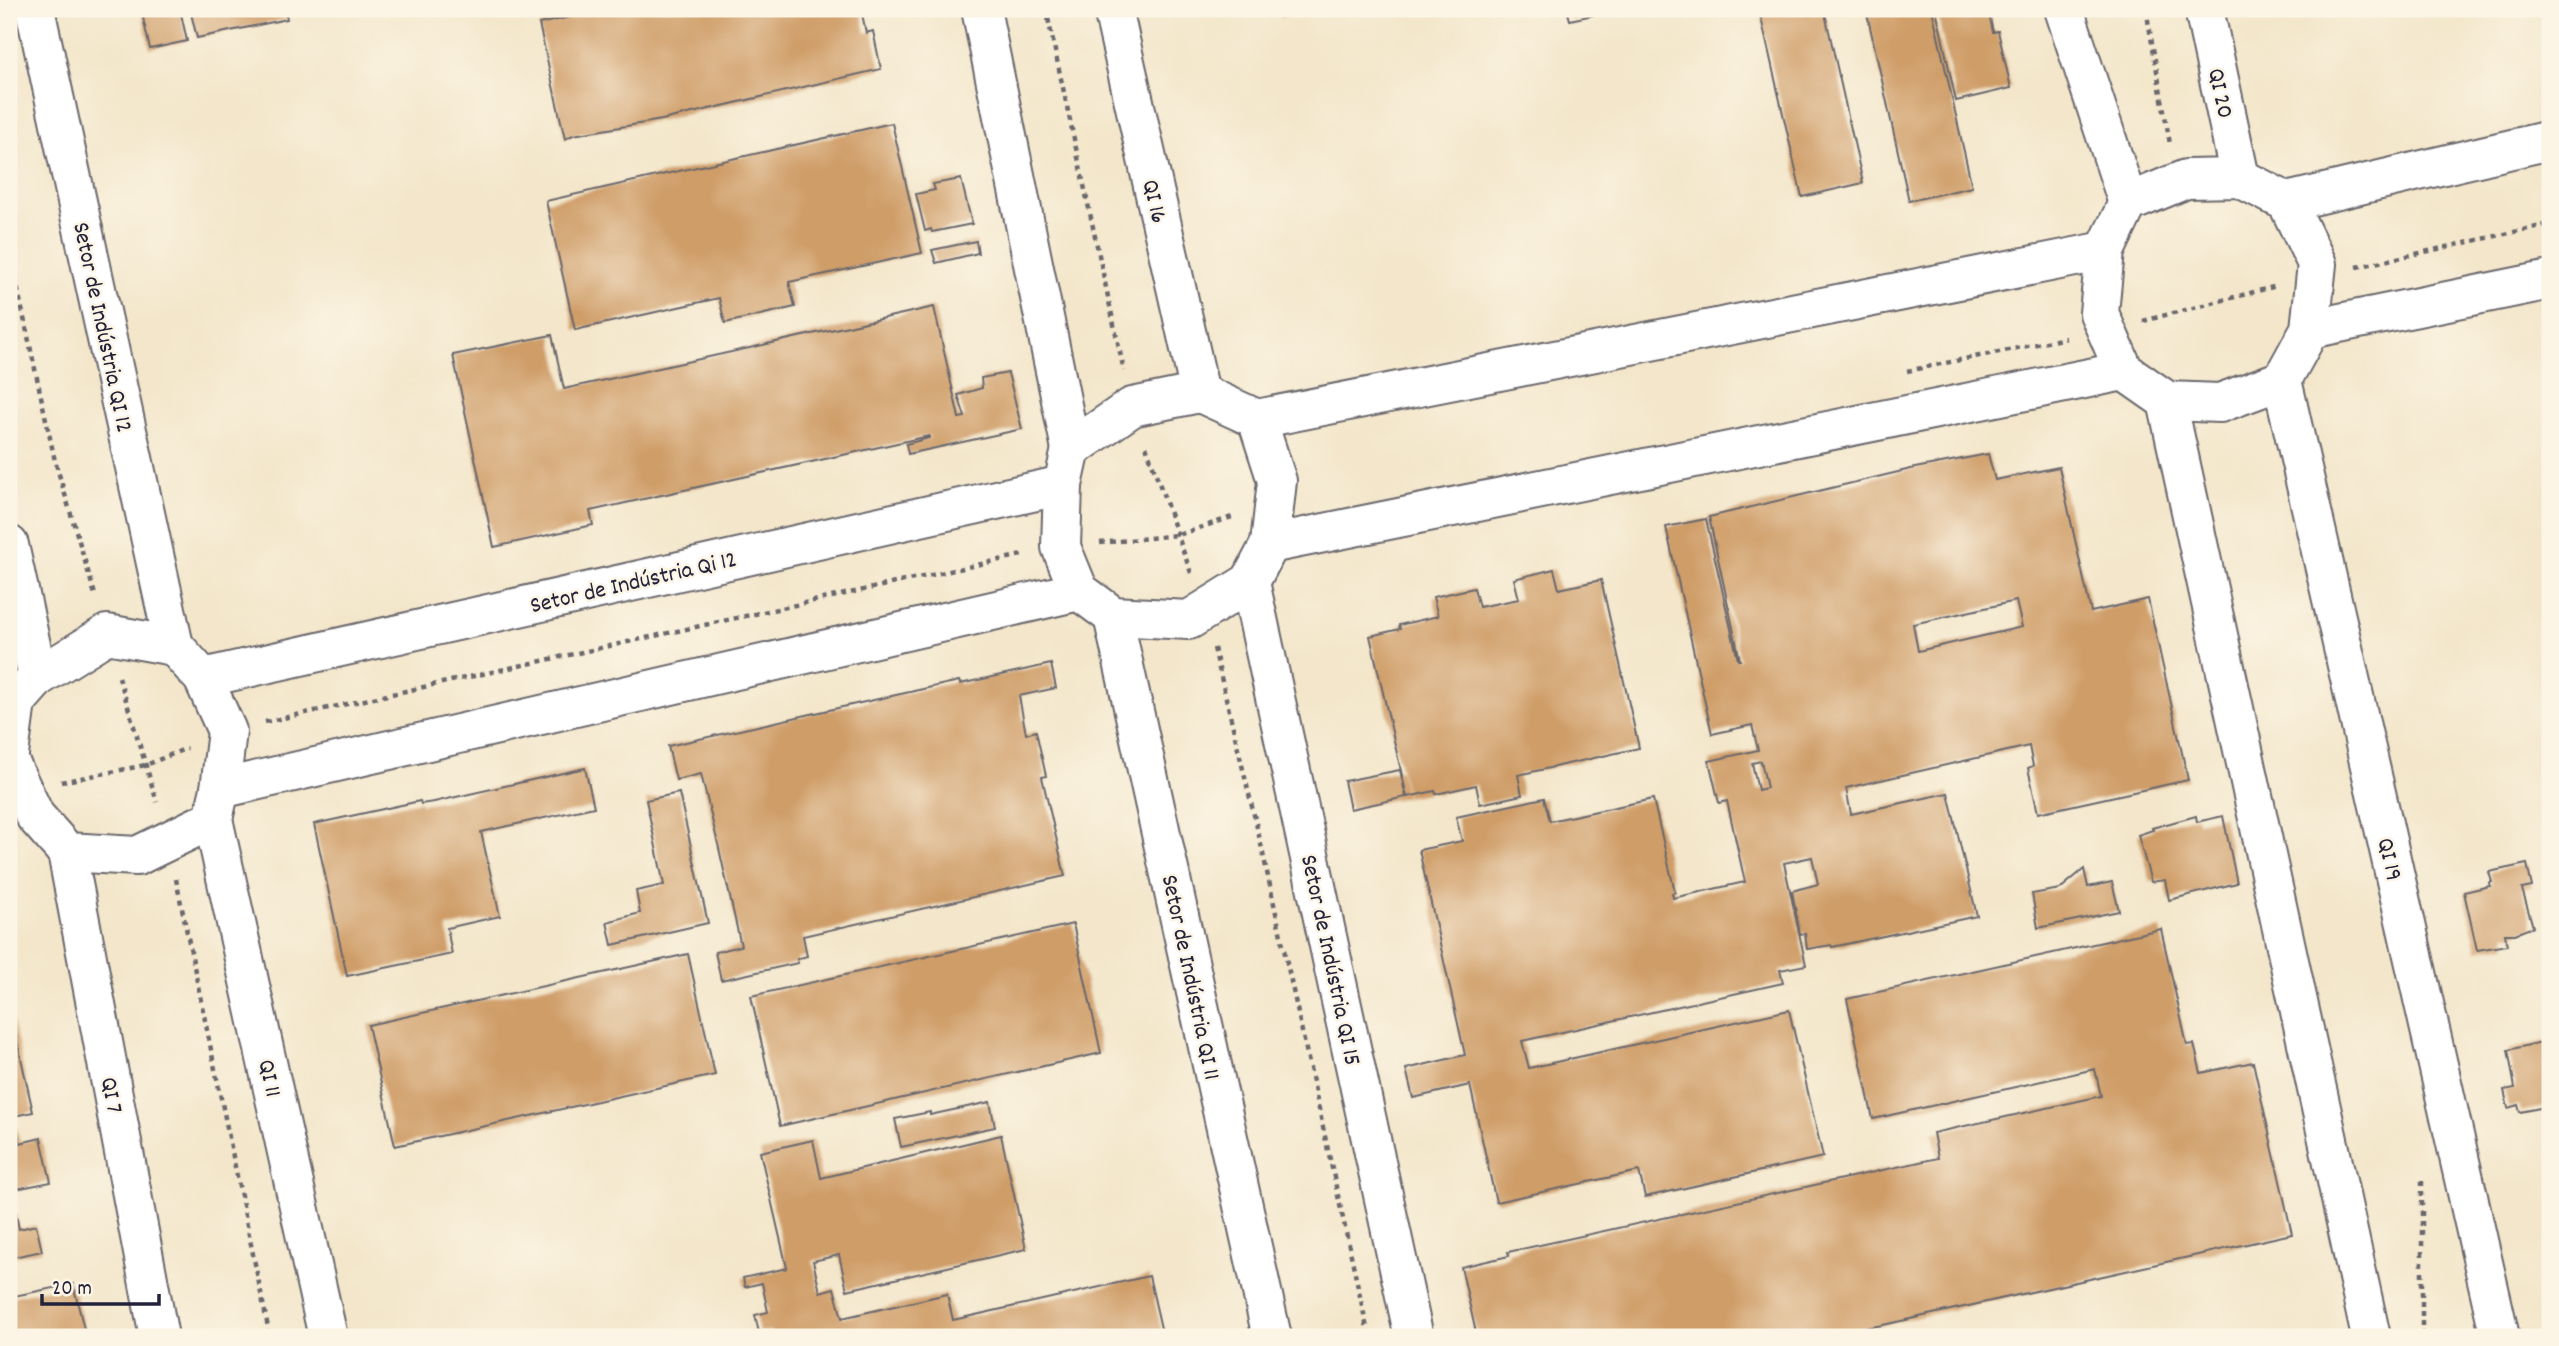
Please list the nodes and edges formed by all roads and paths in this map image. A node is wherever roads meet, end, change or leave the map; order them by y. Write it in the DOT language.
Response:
graph roads {
  1 [pos="34,9"];
  2 [pos="981,9"];
  3 [pos="1046,9"];
  4 [pos="1113,9"];
  5 [pos="2064,9"];
  6 [pos="2146,9"];
  7 [pos="2204,9"];
  8 [pos="2550,140"];
  9 [pos="2239,178"];
  10 [pos="2176,183"];
  11 [pos="2287,202"];
  12 [pos="2128,203"];
  13 [pos="9,250"];
  14 [pos="2105,251"];
  15 [pos="2550,280"];
  16 [pos="2310,329"];
  17 [pos="2124,371"];
  18 [pos="2282,380"];
  19 [pos="1200,393"];
  20 [pos="2167,401"];
  21 [pos="1132,407"];
  22 [pos="1257,419"];
  23 [pos="1067,467"];
  24 [pos="1270,544"];
  25 [pos="9,545"];
  26 [pos="1250,582"];
  27 [pos="1079,591"];
  28 [pos="1205,610"];
  29 [pos="1113,617"];
  30 [pos="107,634"];
  31 [pos="174,646"];
  32 [pos="203,678"];
  33 [pos="21,694"];
  34 [pos="9,754"];
  35 [pos="9,761"];
  36 [pos="217,804"];
  37 [pos="22,819"];
  38 [pos="168,841"];
  39 [pos="67,852"];
  40 [pos="159,1337"];
  41 [pos="270,1337"];
  42 [pos="328,1337"];
  43 [pos="1272,1337"];
  44 [pos="1369,1337"];
  45 [pos="1414,1337"];
  46 [pos="2371,1337"];
  47 [pos="2500,1337"];
  1 -- 31 [label="street, Setor de Indústria QI 12"];
  2 -- 23 [label="street"];
  3 -- 21 [label="path"];
  4 -- 19 [label="street, QI 16"];
  5 -- 12 [label="street"];
  6 -- 10 [label="path"];
  7 -- 9 [label="street, QI 20"];
  8 -- 11 [label="street"];
  9 -- 10 [label="street"];
  9 -- 11 [label="street"];
  10 -- 12 [label="street"];
  11 -- 16 [label="street"];
  12 -- 14 [label="street"];
  13 -- 30 [label="path"];
  14 -- 17 [label="street"];
  14 -- 22 [label="street"];
  15 -- 16 [label="street"];
  16 -- 18 [label="street"];
  17 -- 20 [label="street"];
  17 -- 24 [label="street"];
  18 -- 20 [label="street"];
  18 -- 47 [label="street, QI 19"];
  19 -- 21 [label="street"];
  19 -- 22 [label="street"];
  20 -- 46 [label="street"];
  21 -- 23 [label="street"];
  21 -- 28 [label="path"];
  22 -- 24 [label="street"];
  23 -- 27 [label="street"];
  23 -- 32 [label="street, Setor de Indústria Qi 12"];
  24 -- 26 [label="street"];
  25 -- 33 [label="street"];
  26 -- 28 [label="street"];
  26 -- 45 [label="street, Setor de Indústria QI 15"];
  27 -- 29 [label="street"];
  27 -- 36 [label="street"];
  28 -- 29 [label="street"];
  28 -- 44 [label="path"];
  29 -- 43 [label="street, Setor de Indústria QI 11"];
  30 -- 31 [label="street"];
  30 -- 33 [label="street"];
  30 -- 38 [label="path"];
  31 -- 32 [label="street, QI 11"];
  32 -- 36 [label="street, QI 11"];
  33 -- 34 [label="street"];
  35 -- 37 [label="street"];
  36 -- 38 [label="street"];
  36 -- 42 [label="street, QI 11"];
  37 -- 39 [label="street"];
  38 -- 39 [label="street"];
  38 -- 41 [label="path"];
  39 -- 40 [label="street, QI 7"];
}
